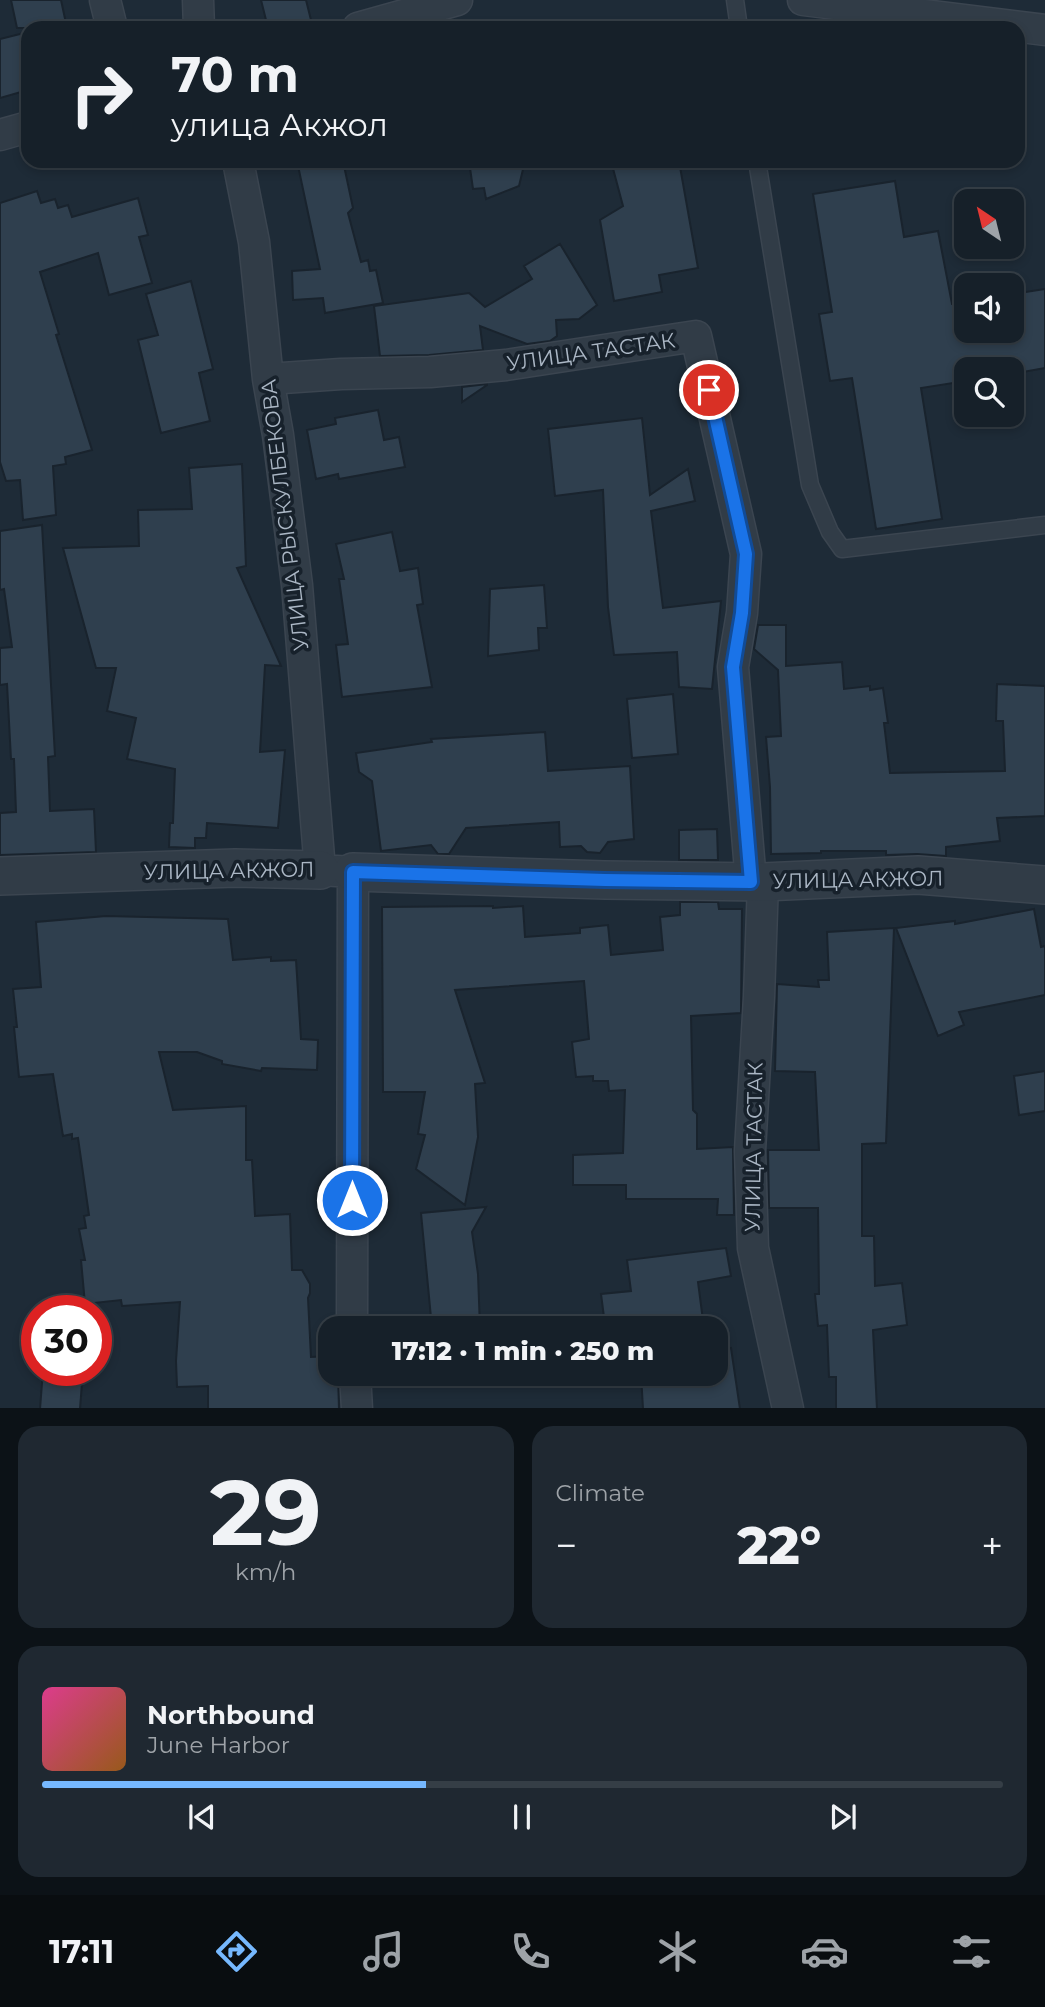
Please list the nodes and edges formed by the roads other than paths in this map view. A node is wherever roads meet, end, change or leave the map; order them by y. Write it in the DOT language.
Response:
graph roads {
  1 [pos="106,0"];
  2 [pos="198,0"];
  3 [pos="457,0"];
  4 [pos="735,0"];
  5 [pos="803,0"];
  6 [pos="110,21"];
  7 [pos="199,21"];
  8 [pos="383,21"];
  9 [pos="738,21"];
  10 [pos="972,21"];
  11 [pos="1025,28"];
  12 [pos="1045,30"];
  13 [pos="21,129"];
  14 [pos="0,135"];
  15 [pos="240,168"];
  16 [pos="758,168"];
  17 [pos="268,379"];
  18 [pos="1045,525"];
  19 [pos="337,871"];
  20 [pos="0,876"];
  21 [pos="757,882"];
  22 [pos="1045,885"];
  23 [pos="352,1316"];
  24 [pos="355,1386"];
  25 [pos="356,1408"];
  26 [pos="788,1408"];
  1 -- 6 [label="street"];
  2 -- 7 [label="street"];
  3 -- 8 [label="street"];
  4 -- 9 [label="lane"];
  5 -- 10 [label="street"];
  11 -- 12 [label="street"];
  13 -- 14 [label="street"];
  15 -- 17 [label="street, УЛИЦА РЫСКУЛБЕКОВА"];
  16 -- 18 [label="lane"];
  17 -- 19 [label="street, УЛИЦА РЫСКУЛБЕКОВА"];
  17 -- 21 [label="street, УЛИЦА ТАСТАК"];
  19 -- 20 [label="street, УЛИЦА АКЖОЛ"];
  19 -- 21 [label="street, УЛИЦА АКЖОЛ"];
  19 -- 23 [label="street, УЛИЦА РЫСКУЛБЕКОВА"];
  21 -- 22 [label="street, УЛИЦА АКЖОЛ"];
  21 -- 26 [label="street, УЛИЦА ТАСТАК"];
  24 -- 25 [label="street"];
}
